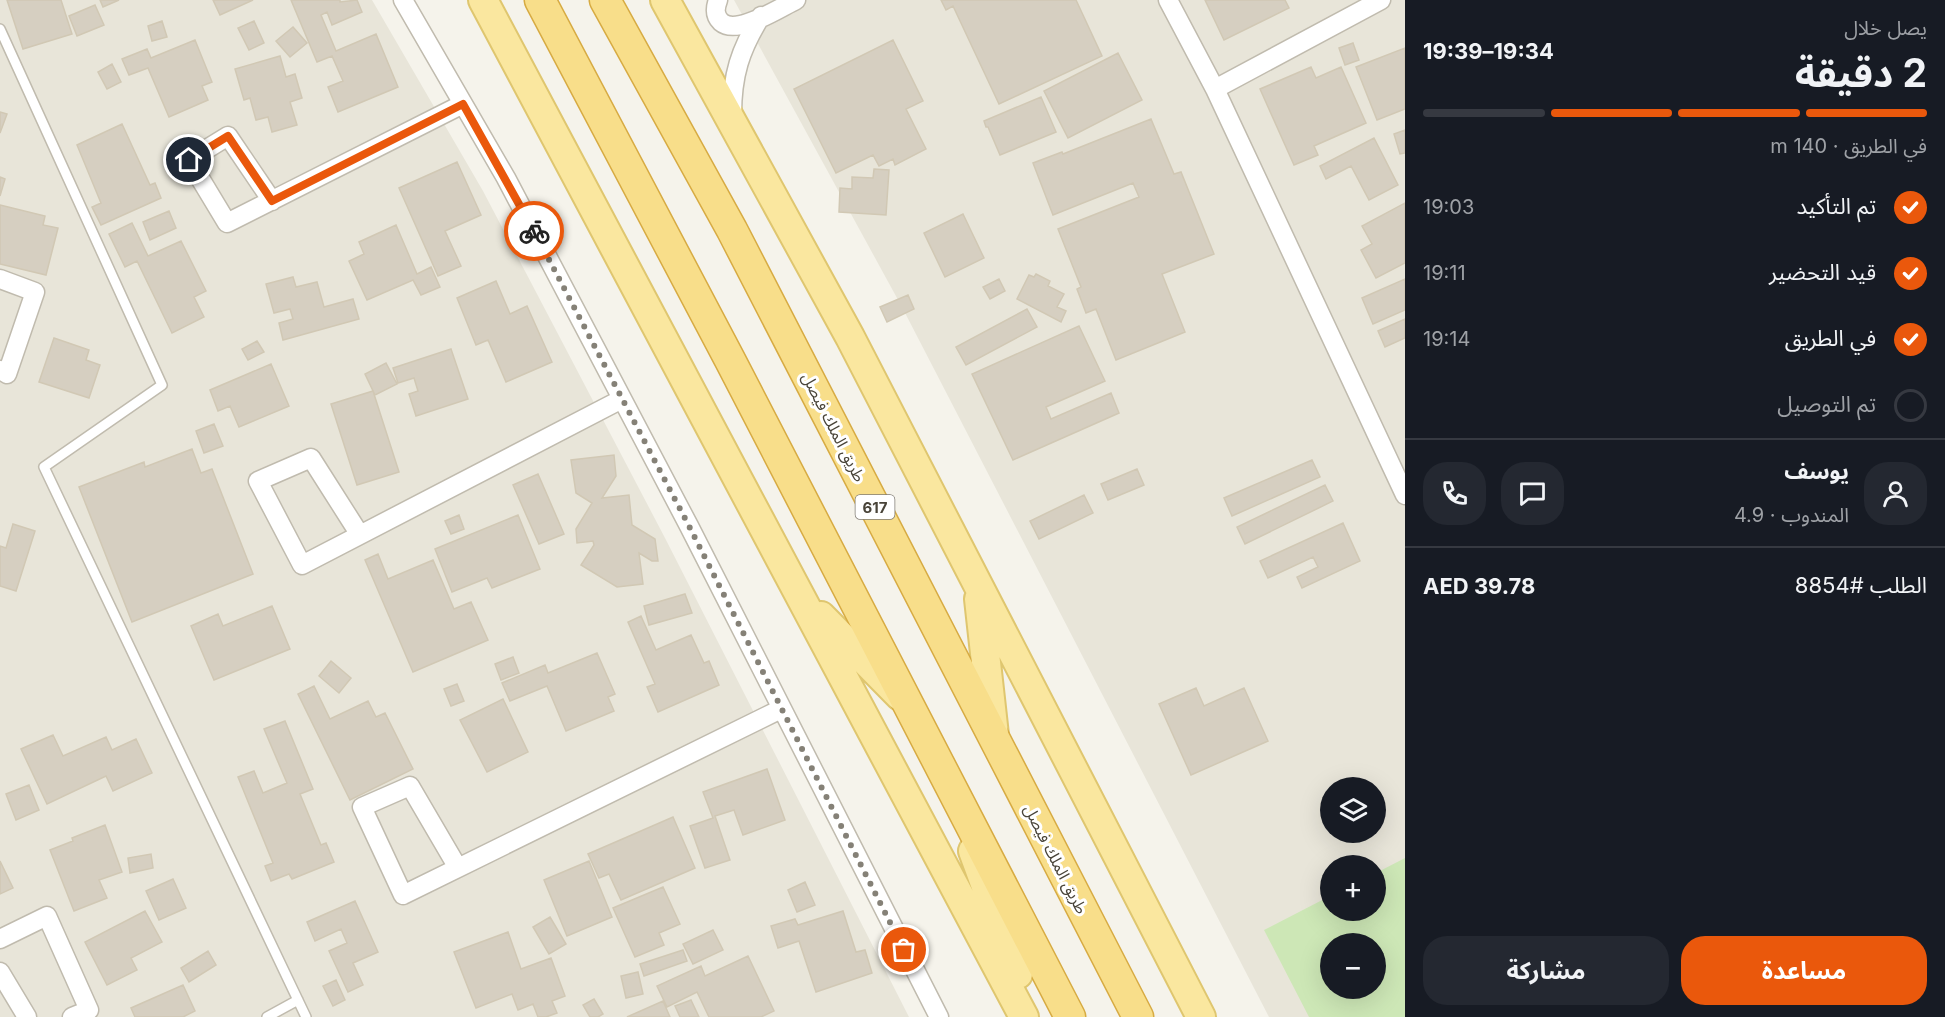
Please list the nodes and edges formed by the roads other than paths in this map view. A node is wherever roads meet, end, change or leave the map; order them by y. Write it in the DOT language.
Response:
graph roads {
  1 [pos="403,0"];
  2 [pos="483,0"];
  3 [pos="540,0"];
  4 [pos="605,0"];
  5 [pos="665,0"];
  6 [pos="718,0"];
  7 [pos="796,0"];
  8 [pos="1168,0"];
  9 [pos="1381,0"];
  10 [pos="761,16"];
  11 [pos="0,29"];
  12 [pos="1215,89"];
  13 [pos="463,104"];
  14 [pos="732,123"];
  15 [pos="272,201"];
  16 [pos="0,279"];
  17 [pos="0,370"];
  18 [pos="622,399"];
  19 [pos="1405,495"];
  20 [pos="360,535"];
  21 [pos="977,582"];
  22 [pos="800,595"];
  23 [pos="905,702"];
  24 [pos="782,709"];
  25 [pos="994,738"];
  26 [pos="951,790"];
  27 [pos="458,868"];
  28 [pos="0,939"];
  29 [pos="0,972"];
  30 [pos="298,1000"];
  31 [pos="932,1015"];
  32 [pos="27,1017"];
  33 [pos="72,1017"];
  34 [pos="267,1017"];
  35 [pos="306,1017"];
  36 [pos="1024,1017"];
  37 [pos="1033,1017"];
  38 [pos="1070,1017"];
  39 [pos="1138,1017"];
  40 [pos="1201,1017"];
  1 -- 13 [label="street"];
  2 -- 22 [label="main road"];
  3 -- 23 [label="highway"];
  4 -- 25 [label="highway, طريق الملك فيصل / 617"];
  5 -- 14 [label="main road"];
  6 -- 10 [label="street"];
  7 -- 10 [label="street"];
  8 -- 12 [label="street"];
  9 -- 12 [label="street"];
  10 -- 14 [label="street"];
  11 -- 30 [label="lane"];
  12 -- 19 [label="street"];
  13 -- 15 [label="street"];
  13 -- 18 [label="street"];
  14 -- 21 [label="main road"];
  15 -- 15 [label="street"];
  16 -- 17 [label="street"];
  18 -- 20 [label="street"];
  18 -- 24 [label="street"];
  20 -- 20 [label="street"];
  21 -- 25 [label="main road"];
  21 -- 40 [label="main road"];
  22 -- 23 [label="main road"];
  22 -- 36 [label="main road"];
  23 -- 26 [label="highway"];
  24 -- 27 [label="street"];
  24 -- 31 [label="street"];
  25 -- 39 [label="highway, طريق الملك فيصل / 617"];
  26 -- 37 [label="main road"];
  26 -- 38 [label="highway"];
  27 -- 27 [label="street"];
  28 -- 33 [label="street"];
  29 -- 32 [label="street"];
  30 -- 34 [label="lane"];
  30 -- 35 [label="lane"];
}
